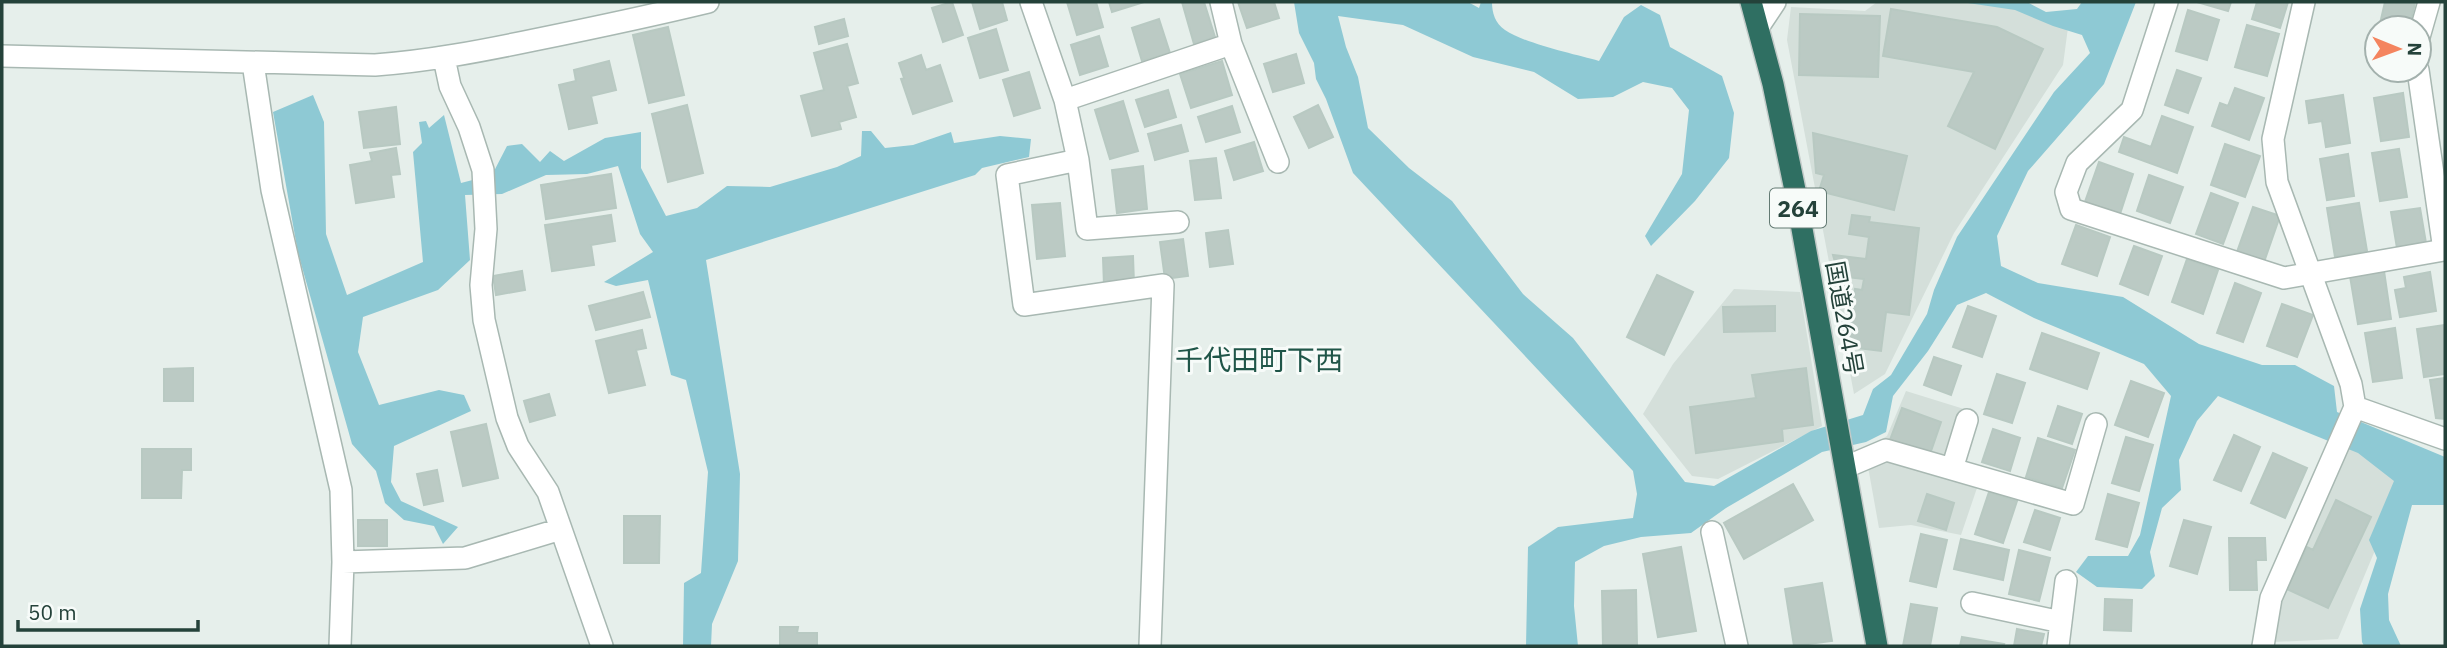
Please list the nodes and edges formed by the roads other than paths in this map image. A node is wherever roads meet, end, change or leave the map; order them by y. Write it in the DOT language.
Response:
graph roads {
  1 [pos="708,2"];
  2 [pos="1031,2"];
  3 [pos="1221,2"];
  4 [pos="1751,2"];
  5 [pos="1775,2"];
  6 [pos="2167,2"];
  7 [pos="2305,2"];
  8 [pos="1759,26"];
  9 [pos="1231,44"];
  10 [pos="2,56"];
  11 [pos="444,58"];
  12 [pos="253,63"];
  13 [pos="2420,84"];
  14 [pos="1065,100"];
  15 [pos="1078,160"];
  16 [pos="1278,162"];
  17 [pos="1178,222"];
  18 [pos="2309,272"];
  19 [pos="2353,411"];
  20 [pos="1967,419"];
  21 [pos="2096,424"];
  22 [pos="2445,439"];
  23 [pos="1845,461"];
  24 [pos="1952,469"];
  25 [pos="561,530"];
  26 [pos="1712,532"];
  27 [pos="343,562"];
  28 [pos="2066,580"];
  29 [pos="1972,603"];
  30 [pos="2061,622"];
  31 [pos="340,646"];
  32 [pos="602,646"];
  33 [pos="1150,646"];
  34 [pos="1737,646"];
  35 [pos="1877,646"];
  36 [pos="2058,646"];
  37 [pos="2263,646"];
  1 -- 11 [label="street"];
  2 -- 14 [label="street"];
  3 -- 9 [label="street"];
  4 -- 8 [label="highway, 国道264号 / 264"];
  5 -- 8 [label="street"];
  6 -- 18 [label="street"];
  7 -- 18 [label="street"];
  8 -- 23 [label="highway, 国道264号 / 264"];
  9 -- 14 [label="street"];
  9 -- 16 [label="street"];
  10 -- 12 [label="street"];
  11 -- 12 [label="street"];
  11 -- 25 [label="street"];
  12 -- 27 [label="street"];
  13 -- 18 [label="street"];
  14 -- 15 [label="street"];
  15 -- 17 [label="street"];
  15 -- 33 [label="street"];
  18 -- 19 [label="street"];
  19 -- 22 [label="street"];
  19 -- 37 [label="street"];
  20 -- 24 [label="street"];
  21 -- 24 [label="street"];
  23 -- 24 [label="street"];
  23 -- 35 [label="highway, 国道264号 / 264"];
  25 -- 27 [label="street"];
  25 -- 32 [label="street"];
  26 -- 34 [label="street"];
  27 -- 31 [label="street"];
  28 -- 30 [label="street"];
  29 -- 30 [label="street"];
  30 -- 36 [label="street"];
}
